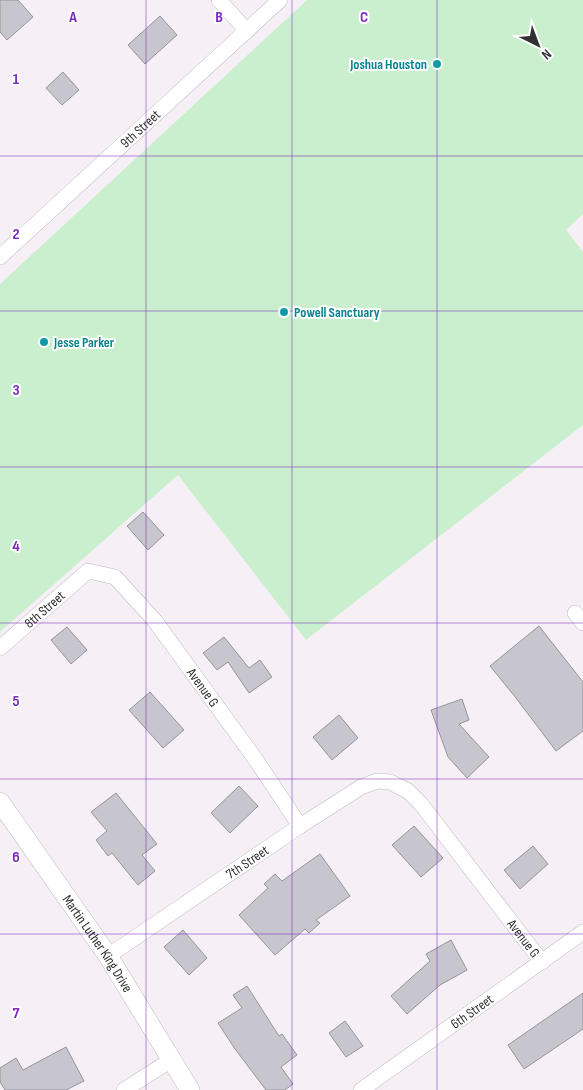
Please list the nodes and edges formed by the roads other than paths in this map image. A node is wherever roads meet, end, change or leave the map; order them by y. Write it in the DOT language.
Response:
graph roads {
  1 [pos="219,0"];
  2 [pos="280,0"];
  3 [pos="247,32"];
  4 [pos="0,258"];
  5 [pos="88,571"];
  6 [pos="0,648"];
  7 [pos="390,782"];
  8 [pos="0,802"];
  9 [pos="300,826"];
  10 [pos="583,932"];
  11 [pos="108,956"];
  12 [pos="542,962"];
  13 [pos="171,1060"];
  14 [pos="124,1090"];
  15 [pos="190,1090"];
  16 [pos="361,1090"];
  1 -- 3 [label="street"];
  2 -- 3 [label="street, 9th Street"];
  3 -- 4 [label="street, 9th Street"];
  5 -- 6 [label="street, 8th Street"];
  5 -- 9 [label="street, Avenue G"];
  7 -- 9 [label="street, 7th Street"];
  7 -- 12 [label="street, Avenue G"];
  8 -- 11 [label="street, Martin Luther King Drive"];
  9 -- 11 [label="street, 7th Street"];
  10 -- 12 [label="street, 6th Street"];
  11 -- 13 [label="street, Martin Luther King Drive"];
  12 -- 16 [label="street, 6th Street"];
  13 -- 14 [label="street"];
  13 -- 15 [label="street, Martin Luther King Drive"];
}
